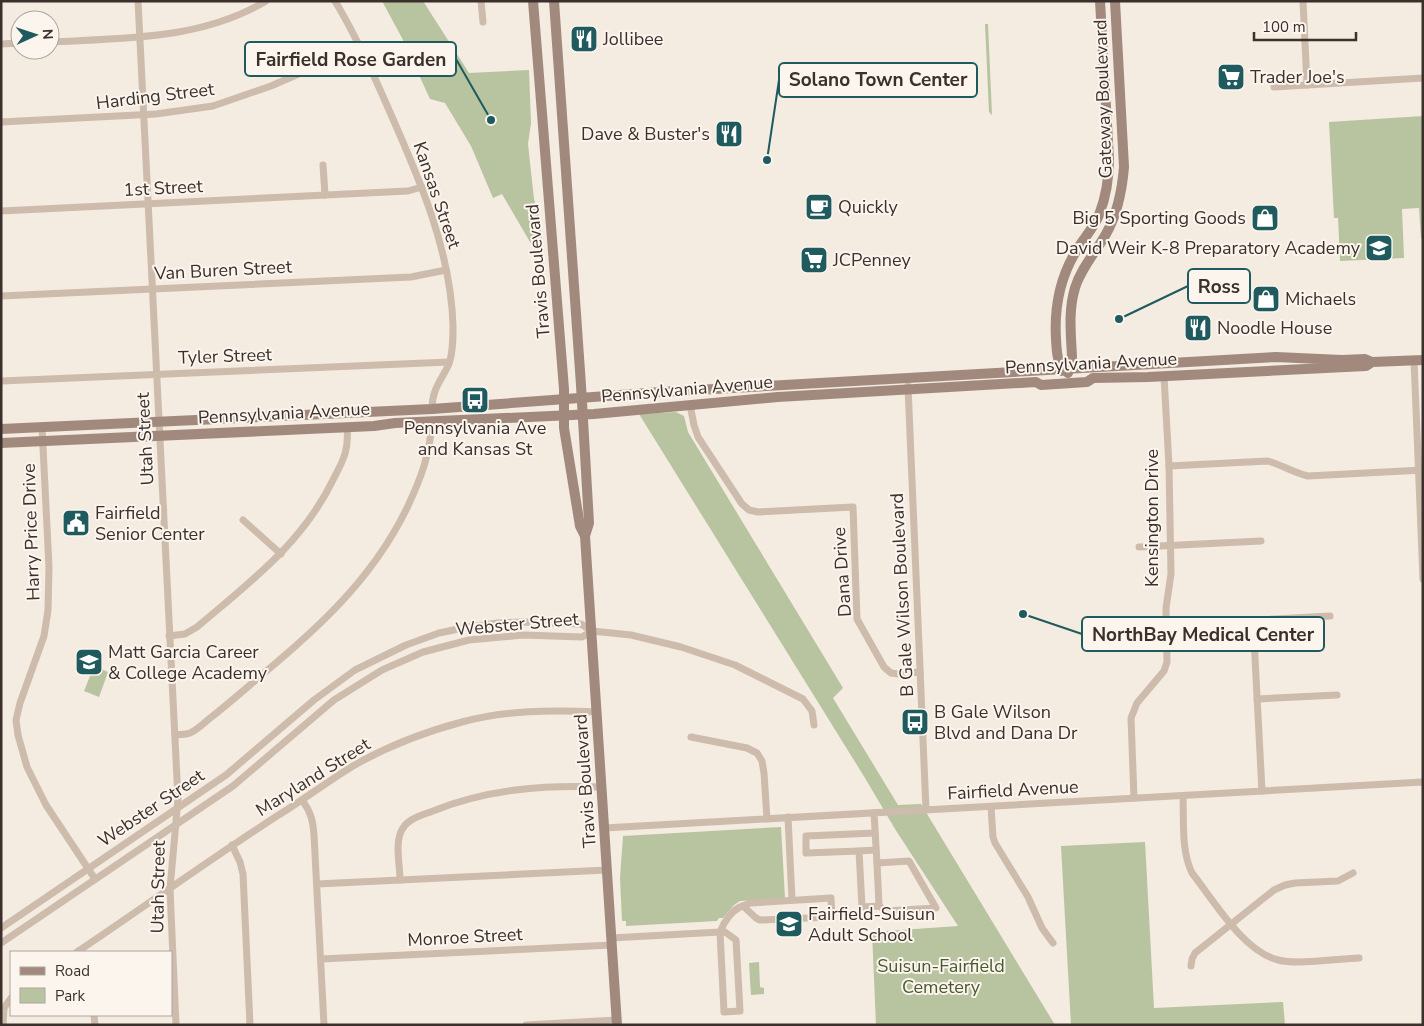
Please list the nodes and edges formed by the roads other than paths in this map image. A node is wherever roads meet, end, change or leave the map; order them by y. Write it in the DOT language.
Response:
graph roads {
  1 [pos="138,1"];
  2 [pos="266,1"];
  3 [pos="335,1"];
  4 [pos="481,1"];
  5 [pos="533,1"];
  6 [pos="554,1"];
  7 [pos="1100,1"];
  8 [pos="1115,1"];
  9 [pos="1304,1"];
  10 [pos="483,22"];
  11 [pos="140,37"];
  12 [pos="60,41"];
  13 [pos="359,45"];
  14 [pos="1423,78"];
  15 [pos="1307,85"];
  16 [pos="1274,87"];
  17 [pos="144,115"];
  18 [pos="1,122"];
  19 [pos="323,165"];
  20 [pos="422,187"];
  21 [pos="326,195"];
  22 [pos="148,203"];
  23 [pos="1,211"];
  24 [pos="446,270"];
  25 [pos="153,289"];
  26 [pos="1,296"];
  27 [pos="1418,360"];
  28 [pos="1215,361"];
  29 [pos="449,362"];
  30 [pos="1372,362"];
  31 [pos="1154,364"];
  32 [pos="1063,369"];
  33 [pos="157,373"];
  34 [pos="1164,376"];
  35 [pos="908,378"];
  36 [pos="1093,378"];
  37 [pos="1,381"];
  38 [pos="1036,382"];
  39 [pos="908,390"];
  40 [pos="582,398"];
  41 [pos="564,399"];
  42 [pos="690,405"];
  43 [pos="432,409"];
  44 [pos="583,414"];
  45 [pos="564,415"];
  46 [pos="432,421"];
  47 [pos="159,422"];
  48 [pos="42,427"];
  49 [pos="347,427"];
  50 [pos="1,429"];
  51 [pos="160,436"];
  52 [pos="42,441"];
  53 [pos="1,443"];
  54 [pos="1169,466"];
  55 [pos="1421,470"];
  56 [pos="243,520"];
  57 [pos="585,536"];
  58 [pos="1261,541"];
  59 [pos="1170,546"];
  60 [pos="1139,547"];
  61 [pos="1422,549"];
  62 [pos="281,554"];
  63 [pos="1423,579"];
  64 [pos="1330,616"];
  65 [pos="1253,620"];
  66 [pos="1167,625"];
  67 [pos="592,630"];
  68 [pos="169,636"];
  69 [pos="920,672"];
  70 [pos="1337,695"];
  71 [pos="1257,699"];
  72 [pos="597,712"];
  73 [pos="814,725"];
  74 [pos="175,735"];
  75 [pos="692,736"];
  76 [pos="1423,782"];
  77 [pos="602,787"];
  78 [pos="1262,791"];
  79 [pos="1183,796"];
  80 [pos="1134,798"];
  81 [pos="302,800"];
  82 [pos="991,806"];
  83 [pos="177,808"];
  84 [pos="926,810"];
  85 [pos="874,813"];
  86 [pos="788,817"];
  87 [pos="767,819"];
  88 [pos="176,824"];
  89 [pos="604,828"];
  90 [pos="875,832"];
  91 [pos="232,846"];
  92 [pos="876,850"];
  93 [pos="859,851"];
  94 [pos="877,863"];
  95 [pos="88,868"];
  96 [pos="607,870"];
  97 [pos="1352,873"];
  98 [pos="95,879"];
  99 [pos="400,880"];
  100 [pos="318,884"];
  101 [pos="170,889"];
  102 [pos="792,900"];
  103 [pos="743,906"];
  104 [pos="879,906"];
  105 [pos="1232,924"];
  106 [pos="1,928"];
  107 [pos="720,932"];
  108 [pos="611,942"];
  109 [pos="1,943"];
  110 [pos="1054,943"];
  111 [pos="89,944"];
  112 [pos="78,951"];
  113 [pos="90,951"];
  114 [pos="1359,958"];
  115 [pos="321,959"];
  116 [pos="1191,966"];
  117 [pos="10,999"];
  118 [pos="617,1022"];
  119 [pos="3,1025"];
  120 [pos="176,1025"];
  121 [pos="250,1025"];
  122 [pos="324,1025"];
  123 [pos="526,1025"];
  1 -- 11 [label="street, Utah Street"];
  2 -- 11 [label="street"];
  3 -- 13 [label="street, Kansas Street"];
  4 -- 10 [label="street"];
  5 -- 41 [label="main road, Travis Boulevard"];
  6 -- 40 [label="main road, Travis Boulevard"];
  7 -- 32 [label="main road, Gateway Boulevard"];
  8 -- 32 [label="main road, Gateway Boulevard"];
  9 -- 15 [label="street"];
  11 -- 12 [label="street"];
  11 -- 17 [label="street, Utah Street"];
  13 -- 17 [label="street, Harding Street"];
  13 -- 20 [label="street, Kansas Street"];
  14 -- 15 [label="street"];
  15 -- 16 [label="street"];
  17 -- 18 [label="street, Harding Street"];
  17 -- 22 [label="street, Utah Street"];
  19 -- 21 [label="street"];
  20 -- 21 [label="street, 1st Street"];
  20 -- 24 [label="street, Kansas Street"];
  21 -- 22 [label="street, 1st Street"];
  22 -- 23 [label="street, 1st Street"];
  22 -- 25 [label="street, Utah Street"];
  24 -- 25 [label="street, Van Buren Street"];
  24 -- 29 [label="street, Kansas Street"];
  25 -- 26 [label="street, Van Buren Street"];
  25 -- 33 [label="street, Utah Street"];
  27 -- 30 [label="main road, Pennsylvania Avenue"];
  27 -- 55 [label="street"];
  28 -- 30 [label="main road, Pennsylvania Avenue"];
  28 -- 31 [label="main road, Pennsylvania Avenue"];
  28 -- 34 [label="main road"];
  29 -- 33 [label="street, Tyler Street"];
  29 -- 43 [label="street, Kansas Street"];
  30 -- 34 [label="main road, Pennsylvania Avenue"];
  31 -- 32 [label="main road, Pennsylvania Avenue"];
  31 -- 34 [label="main road"];
  32 -- 35 [label="main road, Pennsylvania Avenue"];
  32 -- 36 [label="main road"];
  32 -- 38 [label="main road"];
  33 -- 37 [label="street, Tyler Street"];
  33 -- 47 [label="street, Utah Street"];
  34 -- 36 [label="main road, Pennsylvania Avenue"];
  34 -- 54 [label="street, Kensington Drive"];
  35 -- 39 [label="street, B Gale Wilson Boulevard"];
  35 -- 40 [label="main road, Pennsylvania Avenue"];
  36 -- 38 [label="main road, Pennsylvania Avenue"];
  38 -- 39 [label="main road, Pennsylvania Avenue"];
  39 -- 42 [label="main road, Pennsylvania Avenue"];
  39 -- 69 [label="street, B Gale Wilson Boulevard"];
  40 -- 41 [label="main road, Pennsylvania Avenue"];
  40 -- 44 [label="main road, Travis Boulevard"];
  41 -- 43 [label="main road, Pennsylvania Avenue"];
  41 -- 45 [label="main road, Travis Boulevard"];
  42 -- 44 [label="main road, Pennsylvania Avenue"];
  42 -- 69 [label="street, Dana Drive"];
  43 -- 47 [label="main road, Pennsylvania Avenue"];
  44 -- 45 [label="main road, Pennsylvania Avenue"];
  44 -- 57 [label="main road, Travis Boulevard"];
  45 -- 46 [label="main road, Pennsylvania Avenue"];
  45 -- 57 [label="main road, Travis Boulevard"];
  46 -- 49 [label="main road, Pennsylvania Avenue"];
  46 -- 74 [label="street"];
  47 -- 48 [label="main road, Pennsylvania Avenue"];
  47 -- 51 [label="street, Utah Street"];
  48 -- 50 [label="main road, Pennsylvania Avenue"];
  48 -- 52 [label="street, Harry Price Drive"];
  49 -- 51 [label="main road, Pennsylvania Avenue"];
  49 -- 62 [label="street"];
  51 -- 52 [label="main road, Pennsylvania Avenue"];
  51 -- 68 [label="street, Utah Street"];
  52 -- 53 [label="main road, Pennsylvania Avenue"];
  52 -- 95 [label="street, Harry Price Drive"];
  54 -- 55 [label="street"];
  54 -- 59 [label="street, Kensington Drive"];
  55 -- 61 [label="street"];
  56 -- 62 [label="street"];
  57 -- 67 [label="main road, Travis Boulevard"];
  58 -- 59 [label="street"];
  59 -- 60 [label="street"];
  59 -- 66 [label="street, Kensington Drive"];
  61 -- 63 [label="street"];
  62 -- 68 [label="street"];
  64 -- 65 [label="street"];
  65 -- 66 [label="street"];
  65 -- 71 [label="street"];
  66 -- 80 [label="street, Kensington Drive"];
  67 -- 72 [label="main road, Travis Boulevard"];
  67 -- 73 [label="street"];
  67 -- 83 [label="street, Webster Street"];
  67 -- 88 [label="street, Webster Street"];
  68 -- 74 [label="street, Utah Street"];
  69 -- 84 [label="street, B Gale Wilson Boulevard"];
  70 -- 71 [label="street"];
  71 -- 78 [label="street"];
  72 -- 77 [label="main road, Travis Boulevard"];
  72 -- 81 [label="street, Maryland Street"];
  74 -- 83 [label="street, Utah Street"];
  75 -- 87 [label="street"];
  76 -- 78 [label="street, Fairfield Avenue"];
  77 -- 89 [label="main road, Travis Boulevard"];
  77 -- 99 [label="street"];
  78 -- 79 [label="street, Fairfield Avenue"];
  79 -- 80 [label="street, Fairfield Avenue"];
  79 -- 105 [label="street"];
  80 -- 82 [label="street, Fairfield Avenue"];
  81 -- 91 [label="street, Maryland Street"];
  81 -- 100 [label="street"];
  82 -- 84 [label="street, Fairfield Avenue"];
  82 -- 110 [label="street"];
  83 -- 88 [label="street, Utah Street"];
  83 -- 95 [label="street, Webster Street"];
  84 -- 85 [label="street, Fairfield Avenue"];
  85 -- 86 [label="street, Fairfield Avenue"];
  85 -- 90 [label="street"];
  86 -- 87 [label="street, Fairfield Avenue"];
  86 -- 102 [label="street"];
  87 -- 89 [label="street, Fairfield Avenue"];
  88 -- 98 [label="street, Webster Street"];
  88 -- 101 [label="street, Utah Street"];
  89 -- 96 [label="main road, Travis Boulevard"];
  90 -- 92 [label="street"];
  90 -- 93 [label="street"];
  91 -- 101 [label="street, Maryland Street"];
  91 -- 121 [label="street"];
  92 -- 93 [label="street"];
  92 -- 94 [label="street"];
  93 -- 104 [label="street"];
  94 -- 104 [label="street"];
  94 -- 104 [label="street"];
  95 -- 98 [label="street, Harry Price Drive"];
  95 -- 106 [label="street, Webster Street"];
  96 -- 99 [label="street"];
  96 -- 108 [label="main road, Travis Boulevard"];
  97 -- 105 [label="street"];
  98 -- 109 [label="street, Webster Street"];
  99 -- 100 [label="street"];
  100 -- 115 [label="street"];
  101 -- 111 [label="street, Maryland Street"];
  101 -- 120 [label="street, Utah Street"];
  102 -- 103 [label="street"];
  102 -- 103 [label="street"];
  103 -- 107 [label="street"];
  105 -- 114 [label="street"];
  105 -- 116 [label="street"];
  107 -- 107 [label="street"];
  107 -- 108 [label="street, Monroe Street"];
  108 -- 115 [label="street, Monroe Street"];
  108 -- 118 [label="main road, Travis Boulevard"];
  111 -- 112 [label="street, Maryland Street"];
  111 -- 113 [label="street"];
  115 -- 122 [label="street"];
  117 -- 119 [label="street"];
  118 -- 123 [label="street"];
}
